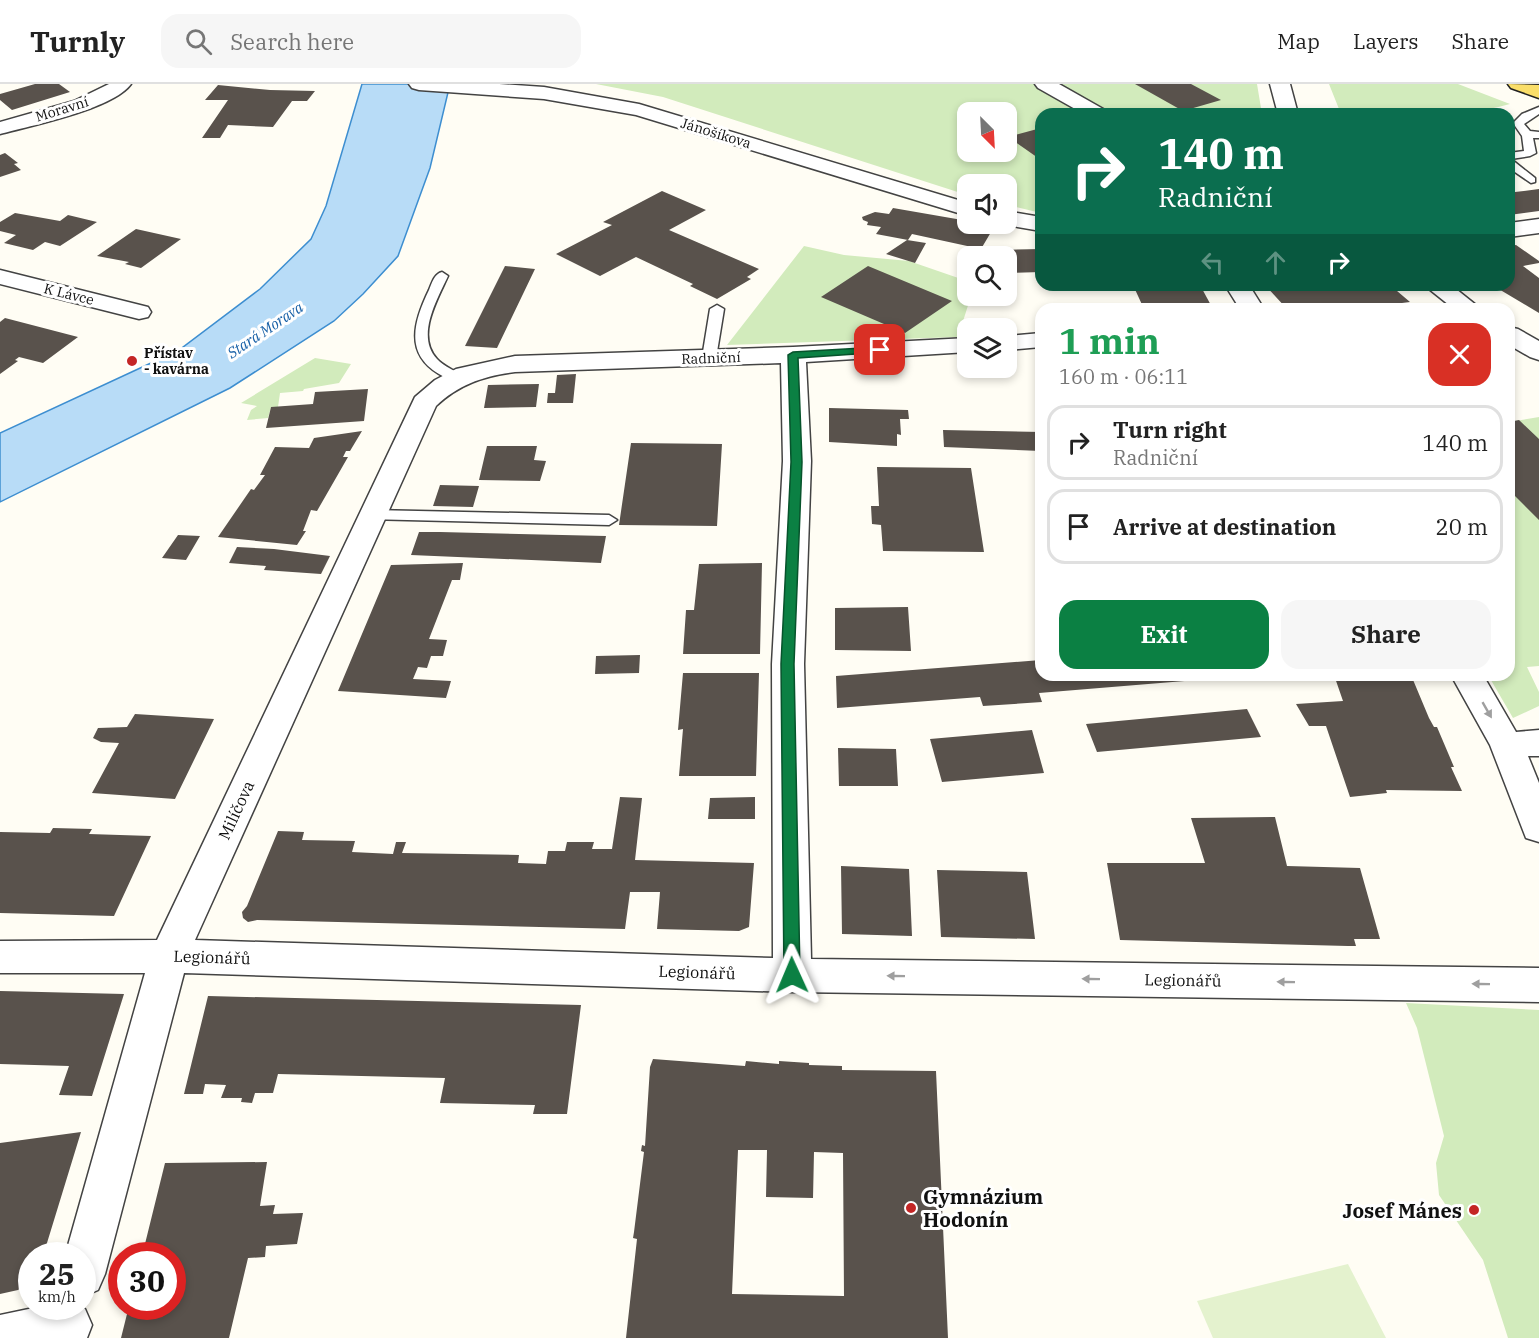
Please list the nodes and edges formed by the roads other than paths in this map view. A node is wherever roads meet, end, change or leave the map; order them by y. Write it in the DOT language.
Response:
graph roads {
  1 [pos="121,84"];
  2 [pos="419,84"];
  3 [pos="1045,84"];
  4 [pos="1280,84"];
  5 [pos="1518,84"];
  6 [pos="1539,92"];
  7 [pos="1087,108"];
  8 [pos="1286,108"];
  9 [pos="1539,110"];
  10 [pos="0,128"];
  11 [pos="1533,135"];
  12 [pos="1515,155"];
  13 [pos="1515,167"];
  14 [pos="1531,180"];
  15 [pos="957,207"];
  16 [pos="1017,220"];
  17 [pos="1035,223"];
  18 [pos="1539,226"];
  19 [pos="1515,229"];
  20 [pos="442,276"];
  21 [pos="0,277"];
  22 [pos="1444,291"];
  23 [pos="1461,303"];
  24 [pos="717,309"];
  25 [pos="139,312"];
  26 [pos="1515,338"];
  27 [pos="1035,341"];
  28 [pos="1017,342"];
  29 [pos="957,346"];
  30 [pos="1539,352"];
  31 [pos="793,355"];
  32 [pos="709,358"];
  33 [pos="456,378"];
  34 [pos="372,515"];
  35 [pos="609,520"];
  36 [pos="1472,681"];
  37 [pos="1523,744"];
  38 [pos="1539,828"];
  39 [pos="169,956"];
  40 [pos="0,957"];
  41 [pos="792,975"];
  42 [pos="1539,985"];
  43 [pos="91,1242"];
  44 [pos="69,1323"];
  45 [pos="0,1338"];
  1 -- 10 [label="street, Moravní"];
  2 -- 15 [label="street, Jánošíkova"];
  3 -- 7 [label="street"];
  4 -- 8 [label="street"];
  5 -- 6 [label="main road"];
  9 -- 11 [label="lane"];
  11 -- 12 [label="lane"];
  13 -- 14 [label="lane"];
  16 -- 17 [label="street"];
  18 -- 19 [label="street"];
  20 -- 33 [label="lane"];
  21 -- 25 [label="street, K Lávce"];
  22 -- 23 [label="street"];
  24 -- 32 [label="lane"];
  26 -- 30 [label="street"];
  27 -- 28 [label="street"];
  29 -- 31 [label="street, Radniční"];
  31 -- 32 [label="street, Radniční"];
  31 -- 41 [label="street"];
  32 -- 33 [label="street, Radniční"];
  33 -- 34 [label="street, Milíčova"];
  34 -- 35 [label="lane"];
  34 -- 39 [label="street, Milíčova"];
  36 -- 37 [label="street, one-way"];
  37 -- 38 [label="street"];
  39 -- 40 [label="street, Legionářů"];
  39 -- 41 [label="street, Legionářů"];
  39 -- 43 [label="street, Milíčova"];
  42 -- 41 [label="street, Legionářů, one-way"];
  44 -- 45 [label="street"];
}
